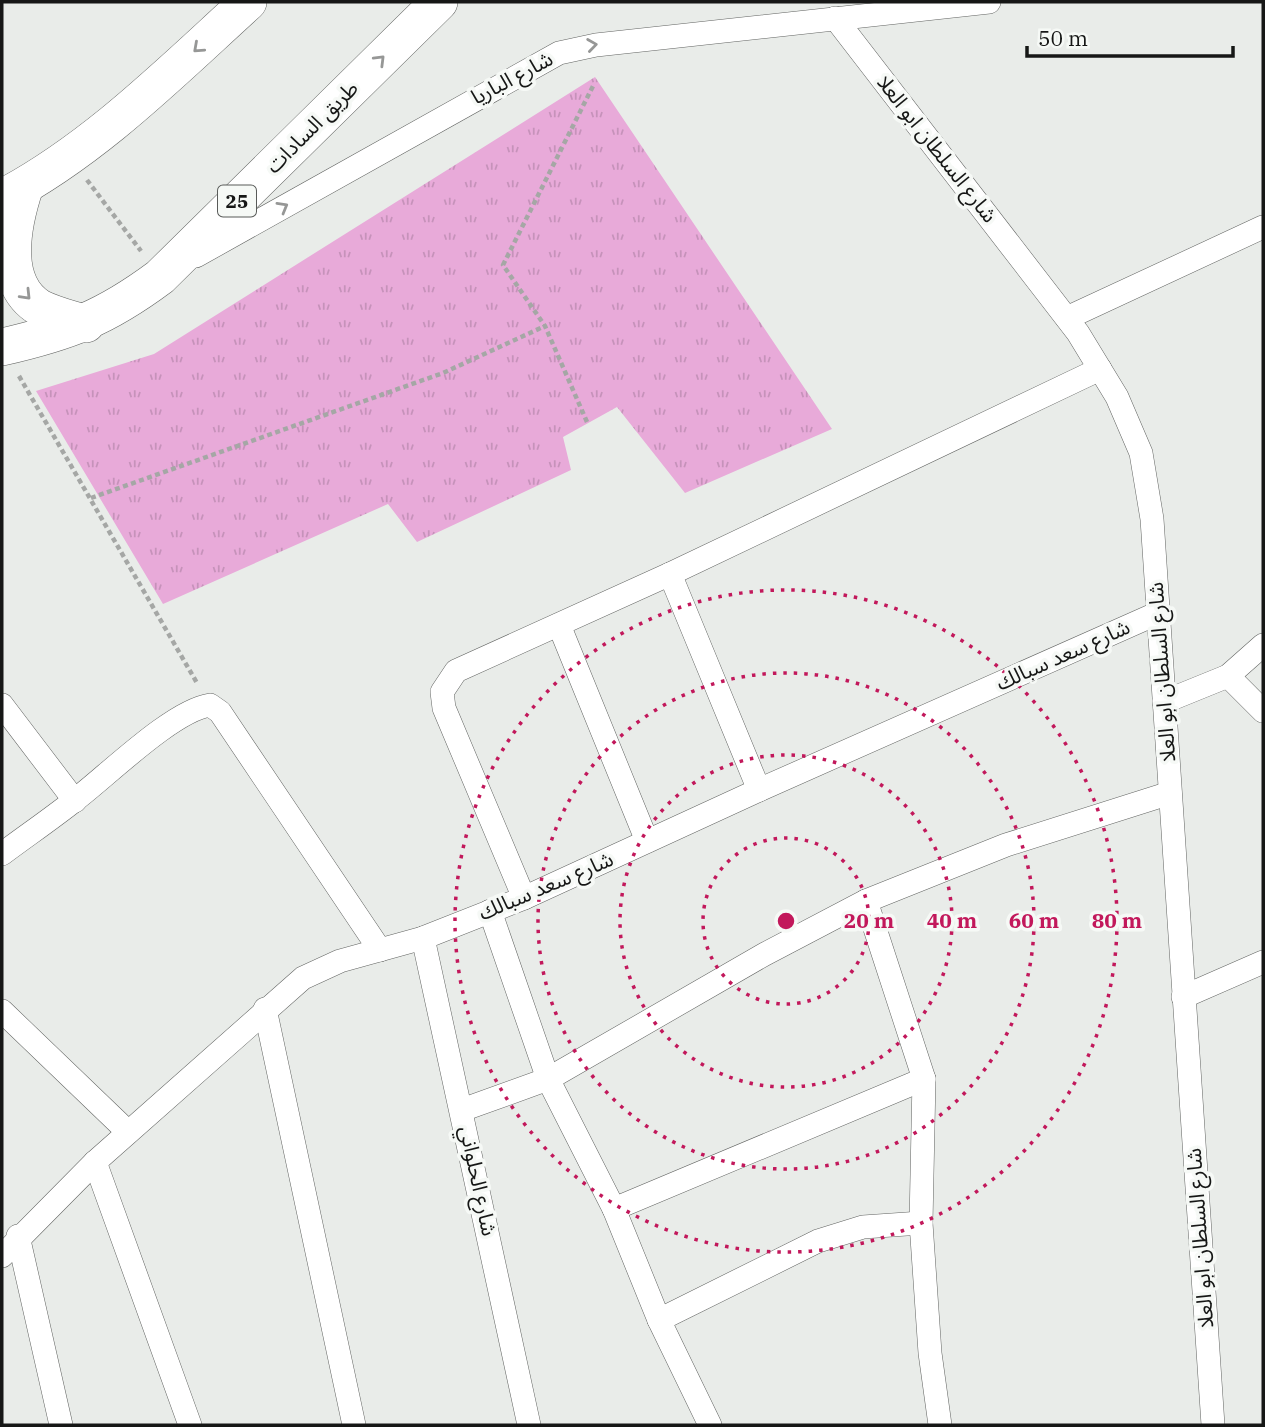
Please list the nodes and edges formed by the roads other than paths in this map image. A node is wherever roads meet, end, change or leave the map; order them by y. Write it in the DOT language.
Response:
graph roads {
  1 [pos="248,2"];
  2 [pos="439,2"];
  3 [pos="989,2"];
  4 [pos="835,18"];
  5 [pos="13,192"];
  6 [pos="1263,227"];
  7 [pos="160,277"];
  8 [pos="1067,318"];
  9 [pos="86,324"];
  10 [pos="2,347"];
  11 [pos="1100,369"];
  12 [pos="670,574"];
  13 [pos="1158,613"];
  14 [pos="559,625"];
  15 [pos="1263,645"];
  16 [pos="1228,676"];
  17 [pos="1164,702"];
  18 [pos="2,705"];
  19 [pos="1263,712"];
  20 [pos="759,790"];
  21 [pos="1170,793"];
  22 [pos="75,801"];
  23 [pos="647,841"];
  24 [pos="2,854"];
  25 [pos="524,898"];
  26 [pos="866,901"];
  27 [pos="490,911"];
  28 [pos="423,938"];
  29 [pos="380,950"];
  30 [pos="1263,962"];
  31 [pos="1183,997"];
  32 [pos="265,1009"];
  33 [pos="2,1011"];
  34 [pos="548,1079"];
  35 [pos="924,1079"];
  36 [pos="463,1110"];
  37 [pos="128,1132"];
  38 [pos="95,1162"];
  39 [pos="614,1209"];
  40 [pos="921,1223"];
  41 [pos="18,1236"];
  42 [pos="2,1256"];
  43 [pos="659,1320"];
  44 [pos="61,1425"];
  45 [pos="190,1425"];
  46 [pos="354,1425"];
  47 [pos="529,1425"];
  48 [pos="710,1425"];
  49 [pos="940,1425"];
  50 [pos="1213,1425"];
  1 -- 5 [label="main road, one-way"];
  7 -- 2 [label="main road, طريق السادات / 25, one-way"];
  3 -- 4 [label="street, شارع الباريا"];
  7 -- 4 [label="street, شارع الباريا, one-way"];
  4 -- 8 [label="street, شارع السلطان ابو العلا"];
  5 -- 9 [label="main road, one-way"];
  6 -- 8 [label="street"];
  7 -- 9 [label="main road, طريق السادات / 25"];
  8 -- 11 [label="street, شارع السلطان ابو العلا"];
  9 -- 10 [label="main road, طريق السادات / 25"];
  11 -- 12 [label="street"];
  11 -- 13 [label="street, شارع السلطان ابو العلا"];
  12 -- 14 [label="street"];
  12 -- 20 [label="street"];
  13 -- 17 [label="street, شارع السلطان ابو العلا"];
  13 -- 20 [label="street, شارع سعد سبالك"];
  14 -- 23 [label="street"];
  14 -- 25 [label="street"];
  15 -- 16 [label="street"];
  16 -- 17 [label="street"];
  16 -- 19 [label="street"];
  17 -- 21 [label="street, شارع السلطان ابو العلا"];
  18 -- 22 [label="street"];
  20 -- 23 [label="street, شارع سعد سبالك"];
  21 -- 26 [label="street"];
  21 -- 31 [label="street, شارع السلطان ابو العلا"];
  22 -- 24 [label="street"];
  22 -- 29 [label="street"];
  23 -- 25 [label="street, شارع سعد سبالك"];
  25 -- 27 [label="street, شارع سعد سبالك"];
  26 -- 34 [label="street"];
  26 -- 35 [label="street"];
  27 -- 28 [label="street, شارع سعد سبالك"];
  27 -- 34 [label="street"];
  28 -- 29 [label="street, شارع سعد سبالك"];
  28 -- 36 [label="street, شارع الحلواني"];
  29 -- 32 [label="street, شارع سعد سبالك"];
  30 -- 31 [label="street"];
  31 -- 50 [label="street, شارع السلطان ابو العلا"];
  32 -- 37 [label="street, شارع سعد سبالك"];
  32 -- 46 [label="street"];
  33 -- 37 [label="street"];
  34 -- 36 [label="street"];
  34 -- 39 [label="street"];
  35 -- 39 [label="street"];
  35 -- 40 [label="street"];
  36 -- 47 [label="street, شارع الحلواني"];
  37 -- 38 [label="street, شارع سعد سبالك"];
  38 -- 41 [label="street, شارع سعد سبالك"];
  38 -- 45 [label="street"];
  39 -- 43 [label="street"];
  40 -- 43 [label="street"];
  40 -- 49 [label="street"];
  41 -- 42 [label="street, شارع سعد سبالك"];
  41 -- 44 [label="street"];
  43 -- 48 [label="street"];
}
